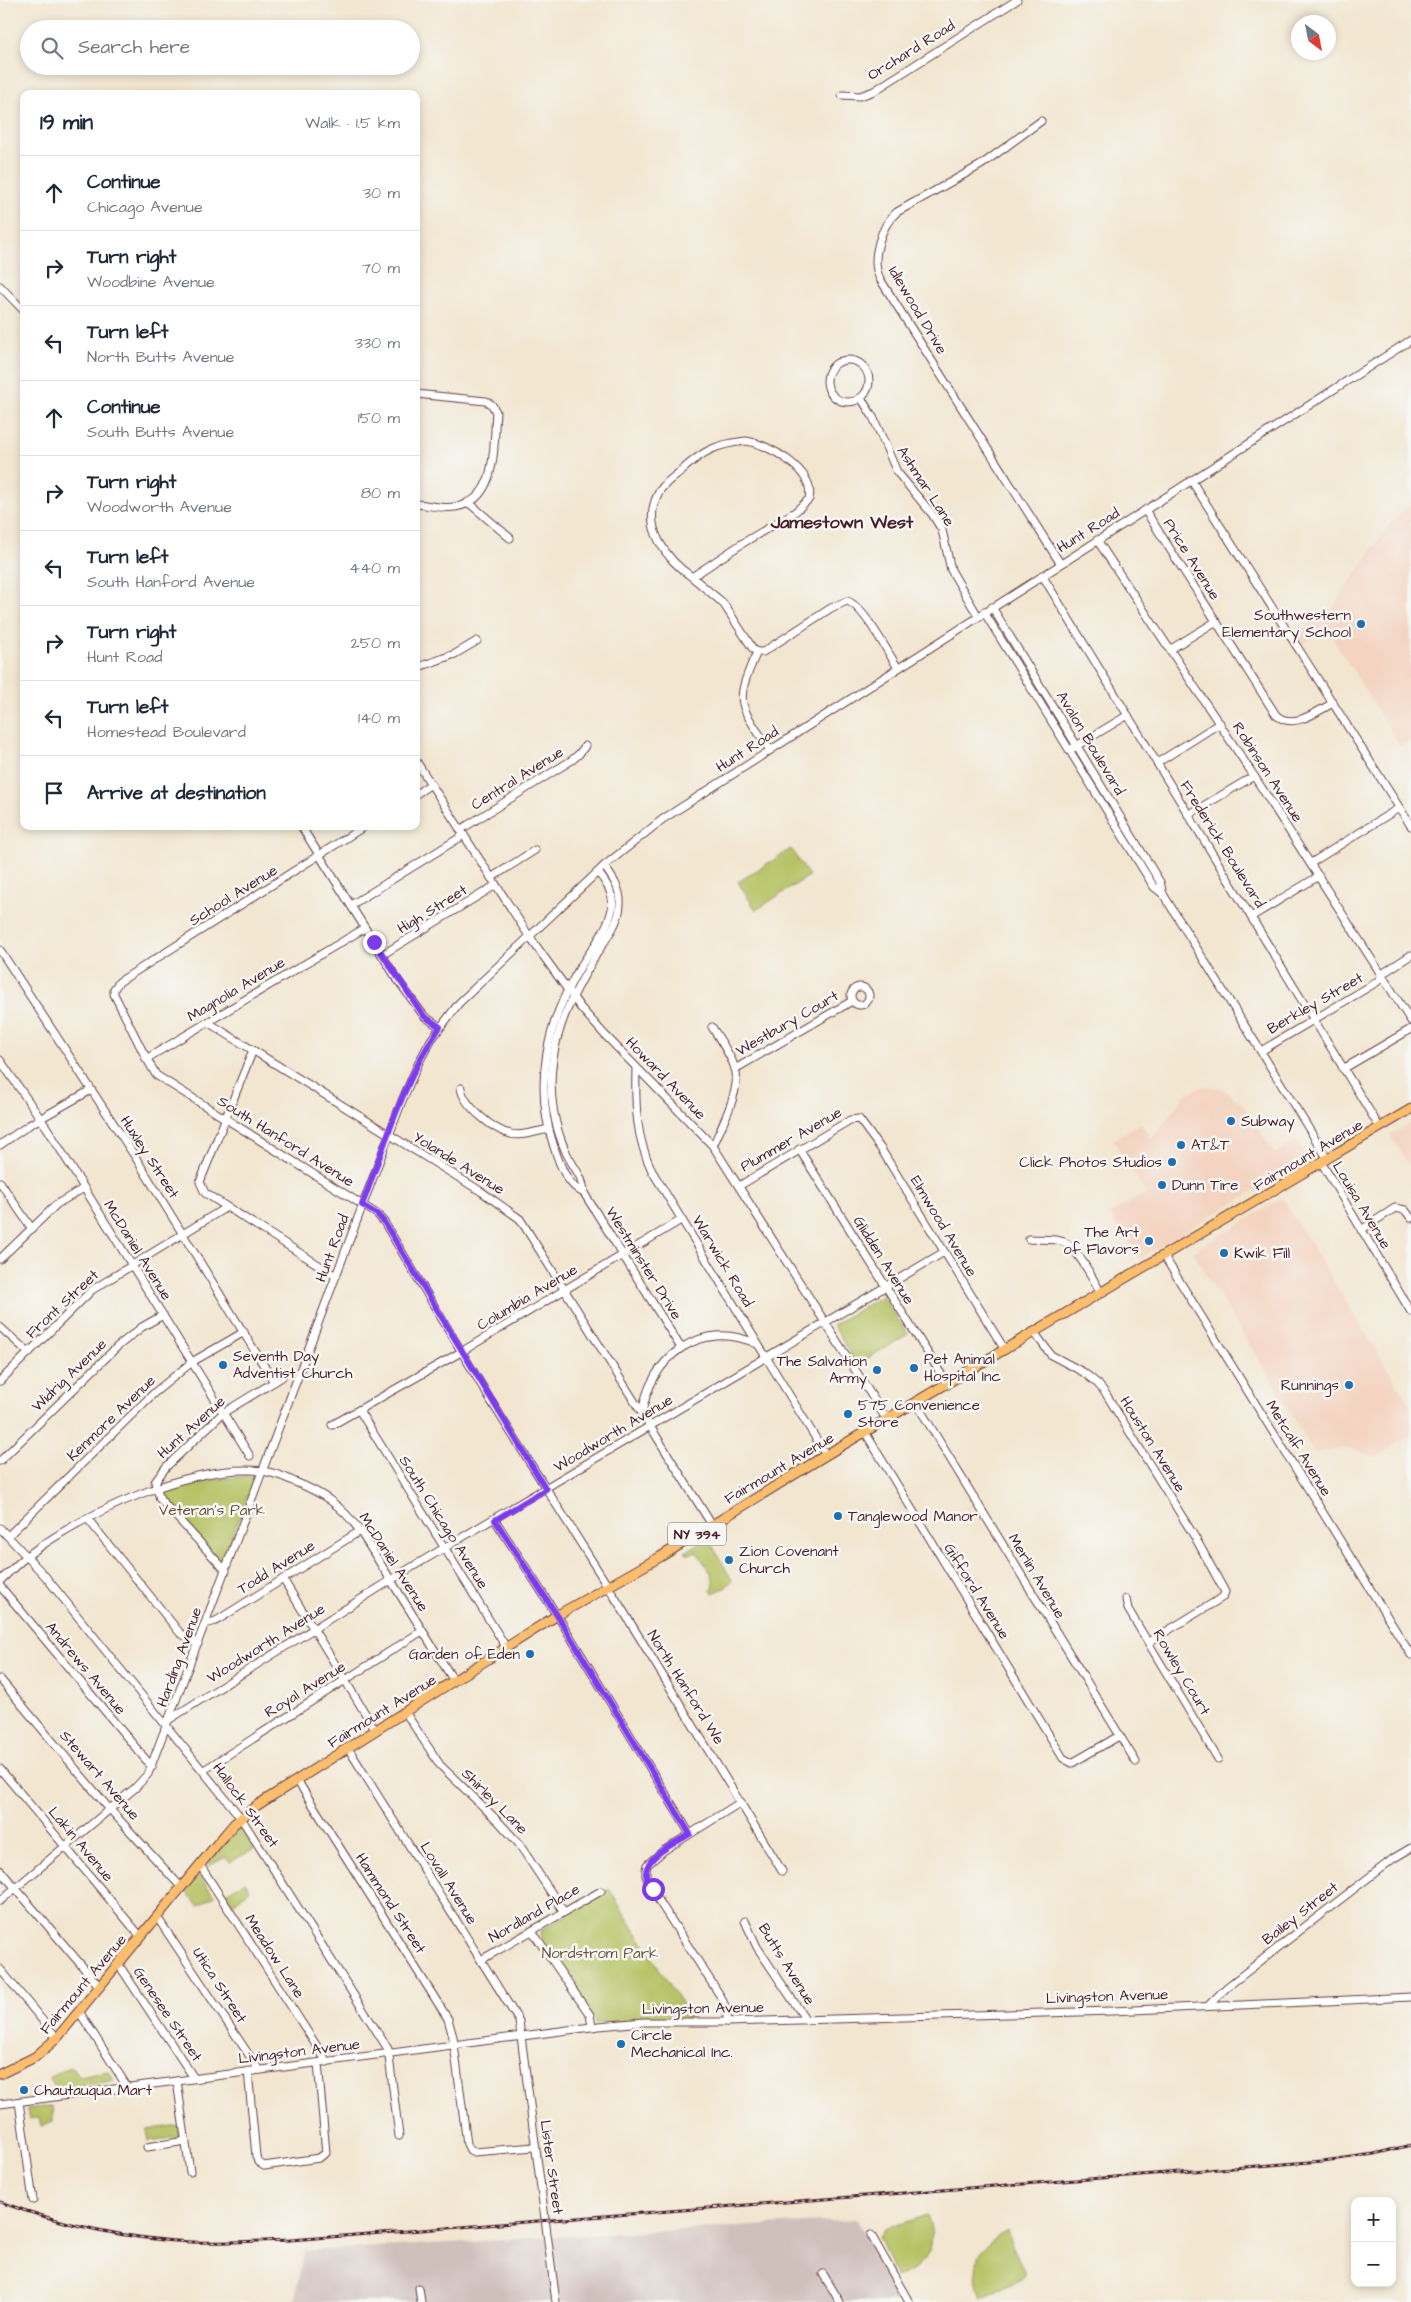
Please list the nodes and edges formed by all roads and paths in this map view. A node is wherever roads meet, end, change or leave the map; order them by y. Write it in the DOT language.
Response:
graph roads {
  1 [pos="1016,0"];
  2 [pos="842,95"];
  3 [pos="1041,121"];
  4 [pos="0,286"];
  5 [pos="20,308"];
  6 [pos="1411,340"];
  7 [pos="420,394"];
  8 [pos="861,398"];
  9 [pos="1190,480"];
  10 [pos="468,502"];
  11 [pos="420,504"];
  12 [pos="1145,510"];
  13 [pos="510,538"];
  14 [pos="1097,540"];
  15 [pos="1060,563"];
  16 [pos="1042,575"];
  17 [pos="692,577"];
  18 [pos="992,607"];
  19 [pos="981,614"];
  20 [pos="1214,622"];
  21 [pos="477,641"];
  22 [pos="1171,649"];
  23 [pos="757,652"];
  24 [pos="420,667"];
  25 [pos="898,668"];
  26 [pos="1333,703"];
  27 [pos="1128,715"];
  28 [pos="1220,723"];
  29 [pos="585,746"];
  30 [pos="1073,748"];
  31 [pos="770,750"];
  32 [pos="1157,763"];
  33 [pos="420,767"];
  34 [pos="1254,776"];
  35 [pos="431,784"];
  36 [pos="420,791"];
  37 [pos="1399,808"];
  38 [pos="1188,815"];
  39 [pos="1411,826"];
  40 [pos="305,830"];
  41 [pos="359,830"];
  42 [pos="462,832"];
  43 [pos="535,850"];
  44 [pos="321,856"];
  45 [pos="1311,863"];
  46 [pos="604,866"];
  47 [pos="598,872"];
  48 [pos="1319,876"];
  49 [pos="491,878"];
  50 [pos="496,885"];
  51 [pos="351,905"];
  52 [pos="1251,917"];
  53 [pos="365,928"];
  54 [pos="529,936"];
  55 [pos="0,950"];
  56 [pos="382,955"];
  57 [pos="1411,955"];
  58 [pos="1382,976"];
  59 [pos="567,989"];
  60 [pos="572,996"];
  61 [pos="852,1001"];
  62 [pos="1314,1020"];
  63 [pos="1411,1022"];
  64 [pos="209,1023"];
  65 [pos="440,1027"];
  66 [pos="712,1027"];
  67 [pos="1411,1028"];
  68 [pos="253,1050"];
  69 [pos="1260,1051"];
  70 [pos="146,1059"];
  71 [pos="0,1060"];
  72 [pos="636,1068"];
  73 [pos="735,1069"];
  74 [pos="1343,1069"];
  75 [pos="461,1088"];
  76 [pos="90,1090"];
  77 [pos="1411,1109"];
  78 [pos="40,1118"];
  79 [pos="226,1118"];
  80 [pos="857,1118"];
  81 [pos="1380,1128"];
  82 [pos="549,1129"];
  83 [pos="389,1136"];
  84 [pos="0,1145"];
  85 [pos="713,1146"];
  86 [pos="799,1149"];
  87 [pos="1324,1160"];
  88 [pos="0,1182"];
  89 [pos="739,1186"];
  90 [pos="84,1188"];
  91 [pos="584,1193"];
  92 [pos="362,1205"];
  93 [pos="225,1208"];
  94 [pos="1411,1218"];
  95 [pos="682,1220"];
  96 [pos="32,1229"];
  97 [pos="1361,1230"];
  98 [pos="183,1234"];
  99 [pos="1029,1239"];
  100 [pos="944,1252"];
  101 [pos="623,1255"];
  102 [pos="1164,1256"];
  103 [pos="0,1259"];
  104 [pos="132,1265"];
  105 [pos="336,1276"];
  106 [pos="885,1288"];
  107 [pos="565,1291"];
  108 [pos="1101,1293"];
  109 [pos="1411,1312"];
  110 [pos="163,1315"];
  111 [pos="825,1324"];
  112 [pos="0,1327"];
  113 [pos="244,1332"];
  114 [pos="1034,1332"];
  115 [pos="757,1344"];
  116 [pos="681,1348"];
  117 [pos="1005,1350"];
  118 [pos="461,1352"];
  119 [pos="29,1353"];
  120 [pos="766,1358"];
  121 [pos="192,1362"];
  122 [pos="302,1365"];
  123 [pos="282,1377"];
  124 [pos="0,1381"];
  125 [pos="274,1382"];
  126 [pos="948,1385"];
  127 [pos="916,1403"];
  128 [pos="359,1410"];
  129 [pos="223,1413"];
  130 [pos="642,1414"];
  131 [pos="887,1420"];
  132 [pos="332,1425"];
  133 [pos="650,1426"];
  134 [pos="865,1432"];
  135 [pos="826,1455"];
  136 [pos="250,1456"];
  137 [pos="0,1461"];
  138 [pos="262,1471"];
  139 [pos="156,1489"];
  140 [pos="546,1489"];
  141 [pos="87,1518"];
  142 [pos="495,1520"];
  143 [pos="712,1525"];
  144 [pos="0,1528"];
  145 [pos="360,1531"];
  146 [pos="8,1536"];
  147 [pos="444,1549"];
  148 [pos="27,1556"];
  149 [pos="226,1571"];
  150 [pos="283,1579"];
  151 [pos="0,1581"];
  152 [pos="391,1581"];
  153 [pos="0,1586"];
  154 [pos="608,1587"];
  155 [pos="1126,1599"];
  156 [pos="556,1616"];
  157 [pos="205,1624"];
  158 [pos="314,1630"];
  159 [pos="422,1632"];
  160 [pos="1149,1642"];
  161 [pos="198,1644"];
  162 [pos="506,1647"];
  163 [pos="1411,1655"];
  164 [pos="0,1680"];
  165 [pos="344,1680"];
  166 [pos="454,1681"];
  167 [pos="404,1712"];
  168 [pos="168,1723"];
  169 [pos="376,1731"];
  170 [pos="1120,1736"];
  171 [pos="348,1748"];
  172 [pos="1218,1759"];
  173 [pos="1136,1762"];
  174 [pos="152,1767"];
  175 [pos="0,1769"];
  176 [pos="204,1770"];
  177 [pos="297,1780"];
  178 [pos="741,1802"];
  179 [pos="110,1809"];
  180 [pos="241,1818"];
  181 [pos="690,1834"];
  182 [pos="65,1847"];
  183 [pos="1411,1848"];
  184 [pos="200,1864"];
  185 [pos="0,1870"];
  186 [pos="782,1871"];
  187 [pos="16,1888"];
  188 [pos="181,1888"];
  189 [pos="601,1891"];
  190 [pos="0,1901"];
  191 [pos="564,1912"];
  192 [pos="157,1917"];
  193 [pos="745,1922"];
  194 [pos="532,1931"];
  195 [pos="141,1937"];
  196 [pos="481,1960"];
  197 [pos="119,1965"];
  198 [pos="0,1969"];
  199 [pos="100,1987"];
  200 [pos="1411,1997"];
  201 [pos="1209,2006"];
  202 [pos="80,2013"];
  203 [pos="806,2020"];
  204 [pos="728,2022"];
  205 [pos="592,2026"];
  206 [pos="521,2035"];
  207 [pos="57,2038"];
  208 [pos="454,2044"];
  209 [pos="389,2054"];
  210 [pos="327,2062"];
  211 [pos="318,2063"];
  212 [pos="259,2070"];
  213 [pos="248,2072"];
  214 [pos="0,2074"];
  215 [pos="194,2078"];
  216 [pos="177,2081"];
  217 [pos="128,2088"];
  218 [pos="19,2102"];
  219 [pos="0,2104"];
  220 [pos="399,2136"];
  221 [pos="186,2141"];
  222 [pos="147,2147"];
  223 [pos="534,2147"];
  224 [pos="190,2172"];
  225 [pos="34,2200"];
  226 [pos="871,2236"];
  227 [pos="823,2274"];
  228 [pos="419,2288"];
  229 [pos="421,2302"];
  230 [pos="556,2302"];
  231 [pos="840,2302"];
  232 [pos="909,2302"];
  1 -- 2 [label="street, Orchard Road"];
  3 -- 15 [label="street, Idlewood Drive"];
  4 -- 5 [label="street"];
  6 -- 9 [label="street, Hunt Road"];
  7 -- 10 [label="street"];
  8 -- 8 [label="street"];
  8 -- 19 [label="street, Ashmar Lane"];
  9 -- 12 [label="street, Hunt Road"];
  9 -- 26 [label="street"];
  10 -- 11 [label="street"];
  10 -- 13 [label="street"];
  12 -- 14 [label="street, Hunt Road"];
  12 -- 20 [label="street, Price Avenue"];
  14 -- 15 [label="street, Hunt Road"];
  14 -- 22 [label="street, Robinson Avenue"];
  15 -- 16 [label="street, Hunt Road"];
  16 -- 18 [label="street, Hunt Road"];
  16 -- 27 [label="street, Frederick Boulevard"];
  17 -- 17 [label="street"];
  17 -- 23 [label="street"];
  18 -- 19 [label="street, Hunt Road"];
  18 -- 30 [label="street, Avalon Boulevard"];
  19 -- 25 [label="street, Hunt Road"];
  19 -- 30 [label="street, Avalon Boulevard"];
  20 -- 22 [label="street"];
  20 -- 26 [label="street, Price Avenue"];
  21 -- 24 [label="street"];
  22 -- 28 [label="street, Robinson Avenue"];
  23 -- 25 [label="street"];
  23 -- 31 [label="street"];
  25 -- 31 [label="street, Hunt Road"];
  26 -- 37 [label="street"];
  27 -- 30 [label="street"];
  27 -- 32 [label="street, Frederick Boulevard"];
  28 -- 32 [label="street"];
  28 -- 34 [label="street, Robinson Avenue"];
  29 -- 42 [label="street, Central Avenue"];
  30 -- 69 [label="street, Avalon Boulevard"];
  31 -- 46 [label="street, Hunt Road"];
  32 -- 38 [label="street, Frederick Boulevard"];
  33 -- 35 [label="street, Howard Avenue"];
  34 -- 38 [label="street"];
  34 -- 45 [label="street, Robinson Avenue"];
  35 -- 36 [label="street"];
  35 -- 42 [label="street, Howard Avenue"];
  37 -- 39 [label="street"];
  37 -- 45 [label="street"];
  38 -- 52 [label="street, Frederick Boulevard"];
  40 -- 44 [label="street"];
  41 -- 44 [label="street, School Avenue"];
  42 -- 49 [label="street, Howard Avenue"];
  42 -- 51 [label="street, Central Avenue"];
  43 -- 49 [label="street"];
  44 -- 51 [label="street"];
  44 -- 70 [label="street, School Avenue"];
  45 -- 48 [label="street, Robinson Avenue"];
  46 -- 47 [label="street, Hunt Road"];
  46 -- 60 [label="street, Westminster Drive"];
  47 -- 54 [label="street, Hunt Road"];
  47 -- 59 [label="street, Westminster Drive"];
  48 -- 52 [label="street"];
  48 -- 58 [label="street, Robinson Avenue"];
  49 -- 50 [label="street, Howard Avenue"];
  50 -- 54 [label="street, Howard Avenue"];
  50 -- 56 [label="street, High Street"];
  51 -- 53 [label="street"];
  52 -- 62 [label="street, Frederick Boulevard"];
  53 -- 56 [label="street"];
  53 -- 64 [label="street, Magnolia Avenue"];
  54 -- 59 [label="street, Howard Avenue"];
  54 -- 65 [label="street, Hunt Road"];
  55 -- 76 [label="street, Huxley Street"];
  56 -- 65 [label="street"];
  57 -- 58 [label="street, Berkley Street"];
  58 -- 62 [label="street, Berkley Street"];
  58 -- 63 [label="street, Robinson Avenue"];
  59 -- 60 [label="street, Howard Avenue"];
  59 -- 82 [label="street, Westminster Drive"];
  60 -- 72 [label="street, Howard Avenue"];
  60 -- 91 [label="street, Westminster Drive"];
  61 -- 73 [label="street, Westbury Court"];
  62 -- 69 [label="street, Berkley Street"];
  62 -- 74 [label="street, Frederick Boulevard"];
  64 -- 68 [label="street, Yolande Avenue"];
  64 -- 70 [label="street, Magnolia Avenue"];
  65 -- 83 [label="street, Hunt Road"];
  66 -- 73 [label="street"];
  67 -- 74 [label="street"];
  68 -- 79 [label="street"];
  68 -- 83 [label="street, Yolande Avenue"];
  69 -- 87 [label="street, Avalon Boulevard"];
  70 -- 79 [label="street, South Hanford Avenue"];
  71 -- 78 [label="street, McDaniel Avenue"];
  72 -- 85 [label="street, Howard Avenue"];
  72 -- 95 [label="street, Warwick Road"];
  73 -- 85 [label="street"];
  74 -- 81 [label="street, Frederick Boulevard"];
  75 -- 82 [label="street"];
  76 -- 78 [label="street"];
  76 -- 98 [label="street, Huxley Street"];
  77 -- 81 [label="main road, Fairmount Avenue / NY 394"];
  78 -- 84 [label="street"];
  78 -- 90 [label="street, McDaniel Avenue"];
  79 -- 92 [label="street, South Hanford Avenue"];
  79 -- 93 [label="street"];
  80 -- 86 [label="street, Plummer Avenue"];
  80 -- 100 [label="street, Elmwood Avenue"];
  81 -- 87 [label="main road, Fairmount Avenue / NY 394"];
  82 -- 91 [label="street, Westminster Drive"];
  83 -- 92 [label="street, Hunt Road"];
  83 -- 107 [label="street, Yolande Avenue"];
  85 -- 89 [label="street, Howard Avenue"];
  86 -- 89 [label="street, Plummer Avenue"];
  86 -- 106 [label="street, Glidden Avenue"];
  87 -- 97 [label="street, Louisa Avenue"];
  87 -- 102 [label="main road, Fairmount Avenue / NY 394"];
  88 -- 96 [label="street"];
  89 -- 111 [label="street, Howard Avenue"];
  90 -- 96 [label="street"];
  90 -- 104 [label="street, McDaniel Avenue"];
  91 -- 101 [label="street, Westminster Drive"];
  92 -- 105 [label="street, Hunt Road"];
  92 -- 118 [label="street, South Hanford Avenue"];
  93 -- 98 [label="street, Front Street"];
  93 -- 105 [label="street"];
  94 -- 97 [label="street"];
  95 -- 101 [label="street, Columbia Avenue"];
  95 -- 115 [label="street, Warwick Road"];
  96 -- 103 [label="street"];
  97 -- 109 [label="street, Louisa Avenue"];
  98 -- 104 [label="street, Front Street"];
  98 -- 113 [label="street, Huxley Street"];
  99 -- 108 [label="street"];
  100 -- 106 [label="street, Woodworth Avenue"];
  100 -- 117 [label="street, Elmwood Avenue"];
  101 -- 107 [label="street, Columbia Avenue"];
  101 -- 116 [label="street, Westminster Drive"];
  102 -- 108 [label="main road, Fairmount Avenue / NY 394"];
  102 -- 163 [label="street, Metcalf Avenue"];
  104 -- 110 [label="street, McDaniel Avenue"];
  104 -- 119 [label="street, Front Street"];
  105 -- 122 [label="street, Hunt Road"];
  106 -- 111 [label="street, Woodworth Avenue"];
  106 -- 126 [label="street, Glidden Avenue"];
  107 -- 118 [label="street, Columbia Avenue"];
  107 -- 130 [label="street, Yolande Avenue"];
  108 -- 114 [label="main road, Fairmount Avenue / NY 394"];
  110 -- 121 [label="street, McDaniel Avenue"];
  110 -- 137 [label="street, Widrig Avenue"];
  111 -- 120 [label="street, Woodworth Avenue"];
  111 -- 131 [label="street, Howard Avenue"];
  112 -- 119 [label="street"];
  113 -- 121 [label="street, Kenmore Avenue"];
  113 -- 125 [label="street, Huxley Street"];
  114 -- 117 [label="main road, Fairmount Avenue / NY 394"];
  114 -- 160 [label="street, Houston Avenue"];
  115 -- 116 [label="street"];
  115 -- 120 [label="street, Warwick Road"];
  116 -- 130 [label="street"];
  117 -- 126 [label="main road, Fairmount Avenue / NY 394"];
  118 -- 128 [label="street, Columbia Avenue"];
  118 -- 140 [label="street, South Hanford Avenue"];
  119 -- 124 [label="street, Front Street"];
  120 -- 133 [label="street, Woodworth Avenue"];
  120 -- 135 [label="street, Warwick Road"];
  121 -- 129 [label="street, McDaniel Avenue"];
  121 -- 146 [label="street, Kenmore Avenue"];
  122 -- 138 [label="street, Harding Avenue"];
  123 -- 125 [label="street, Hunt Avenue"];
  125 -- 129 [label="street, Hunt Avenue"];
  126 -- 127 [label="main road, Fairmount Avenue / NY 394"];
  127 -- 131 [label="main road, Fairmount Avenue / NY 394"];
  127 -- 170 [label="street, Merlin Avenue"];
  128 -- 132 [label="street, Columbia Avenue"];
  128 -- 147 [label="street, South Chicago Avenue"];
  129 -- 136 [label="street, McDaniel Avenue"];
  129 -- 139 [label="street, Hunt Avenue"];
  130 -- 133 [label="street, Yolande Avenue"];
  131 -- 134 [label="main road, Fairmount Avenue / NY 394"];
  133 -- 140 [label="street, Woodworth Avenue"];
  133 -- 143 [label="street, Yolande Avenue"];
  134 -- 135 [label="main road, Fairmount Avenue / NY 394"];
  134 -- 170 [label="street, Gifford Avenue"];
  135 -- 143 [label="main road, Fairmount Avenue / NY 394"];
  138 -- 139 [label="street, McDaniel Avenue"];
  138 -- 145 [label="street, McDaniel Avenue"];
  138 -- 149 [label="street, Harding Avenue"];
  139 -- 141 [label="street, McDaniel Avenue"];
  139 -- 149 [label="street"];
  140 -- 142 [label="street, Woodworth Avenue"];
  140 -- 154 [label="street, South Hanford Avenue"];
  141 -- 148 [label="street, McDaniel Avenue"];
  141 -- 161 [label="street"];
  142 -- 147 [label="street, Woodworth Avenue"];
  142 -- 156 [label="street"];
  143 -- 154 [label="main road, Fairmount Avenue / NY 394"];
  144 -- 146 [label="street, Hallock Street"];
  145 -- 150 [label="street, Todd Avenue"];
  145 -- 152 [label="street, McDaniel Avenue"];
  146 -- 148 [label="street, Hallock Street"];
  147 -- 152 [label="street, Woodworth Avenue"];
  147 -- 162 [label="street, South Chicago Avenue"];
  148 -- 151 [label="street, McDaniel Avenue"];
  148 -- 168 [label="street, Hallock Street"];
  149 -- 157 [label="street, Harding Avenue"];
  150 -- 157 [label="street, Todd Avenue"];
  150 -- 158 [label="street"];
  152 -- 158 [label="street, Woodworth Avenue"];
  152 -- 159 [label="street, McDaniel Avenue"];
  153 -- 174 [label="street, Andrews Avenue"];
  154 -- 156 [label="main road, Fairmount Avenue / NY 394"];
  154 -- 178 [label="street, North Hanford We"];
  155 -- 160 [label="street, Rowley Court"];
  156 -- 162 [label="main road, Fairmount Avenue / NY 394"];
  156 -- 181 [label="street"];
  157 -- 161 [label="street, Harding Avenue"];
  158 -- 165 [label="street"];
  158 -- 168 [label="street, Woodworth Avenue"];
  159 -- 165 [label="street, Royal Avenue"];
  159 -- 166 [label="street, McDaniel Avenue"];
  160 -- 172 [label="street, Rowley Court"];
  161 -- 168 [label="street, Harding Avenue"];
  162 -- 166 [label="main road, Fairmount Avenue / NY 394"];
  164 -- 179 [label="street, Stewart Avenue"];
  165 -- 169 [label="street"];
  165 -- 176 [label="street, Royal Avenue"];
  166 -- 167 [label="main road, Fairmount Avenue / NY 394"];
  167 -- 169 [label="main road, Fairmount Avenue / NY 394"];
  167 -- 191 [label="street, Shirley Lane"];
  168 -- 174 [label="street, Harding Avenue"];
  168 -- 176 [label="street, Hallock Street"];
  169 -- 171 [label="main road, Fairmount Avenue / NY 394"];
  170 -- 173 [label="street, Merlin Avenue"];
  171 -- 177 [label="main road, Fairmount Avenue / NY 394"];
  171 -- 196 [label="street, Lovall Avenue"];
  174 -- 179 [label="street, Harding Avenue"];
  175 -- 182 [label="street, Lakin Avenue"];
  176 -- 180 [label="street, Hallock Street"];
  177 -- 180 [label="main road, Fairmount Avenue / NY 394"];
  177 -- 208 [label="street, Hammond Street"];
  178 -- 181 [label="street"];
  178 -- 186 [label="street, North Hanford We"];
  179 -- 182 [label="street, Harding Avenue"];
  179 -- 188 [label="street, Stewart Avenue"];
  180 -- 184 [label="main road, Fairmount Avenue / NY 394"];
  180 -- 209 [label="street, Hallock Street"];
  181 -- 204 [label="street"];
  182 -- 187 [label="street, Harding Avenue"];
  182 -- 195 [label="street, Lakin Avenue"];
  183 -- 201 [label="street, Bailey Street"];
  184 -- 188 [label="main road, Fairmount Avenue / NY 394"];
  184 -- 210 [label="street, Meadow Lane"];
  185 -- 187 [label="street"];
  187 -- 190 [label="street, Harding Avenue"];
  187 -- 199 [label="street"];
  188 -- 192 [label="main road, Fairmount Avenue / NY 394"];
  189 -- 191 [label="street, Nordland Place"];
  191 -- 194 [label="street, Nordland Place"];
  192 -- 195 [label="main road, Fairmount Avenue / NY 394"];
  192 -- 212 [label="street, Utica Street"];
  193 -- 203 [label="street, Butts Avenue"];
  194 -- 196 [label="street, Nordland Place"];
  194 -- 205 [label="street"];
  195 -- 197 [label="main road, Fairmount Avenue / NY 394"];
  196 -- 206 [label="street, Lovall Avenue"];
  197 -- 199 [label="main road, Fairmount Avenue / NY 394"];
  197 -- 215 [label="street, Genesee Street"];
  198 -- 207 [label="street"];
  199 -- 202 [label="main road, Fairmount Avenue / NY 394"];
  200 -- 201 [label="street, Livingston Avenue"];
  201 -- 203 [label="street, Livingston Avenue"];
  202 -- 207 [label="main road, Fairmount Avenue / NY 394"];
  202 -- 217 [label="street"];
  203 -- 204 [label="street, Livingston Avenue"];
  204 -- 205 [label="street, Livingston Avenue"];
  205 -- 206 [label="street, Livingston Avenue"];
  206 -- 208 [label="street, Livingston Avenue"];
  206 -- 223 [label="street, Lister Street"];
  207 -- 214 [label="main road, Fairmount Avenue / NY 394"];
  208 -- 209 [label="street, Livingston Avenue"];
  208 -- 223 [label="street, Hammond Street"];
  209 -- 210 [label="street, Livingston Avenue"];
  209 -- 220 [label="street, Hallock Street"];
  210 -- 211 [label="street, Livingston Avenue"];
  211 -- 212 [label="street, Livingston Avenue"];
  211 -- 213 [label="street"];
  212 -- 213 [label="street, Livingston Avenue"];
  213 -- 215 [label="street, Livingston Avenue"];
  215 -- 216 [label="street, Livingston Avenue"];
  216 -- 217 [label="street, Livingston Avenue"];
  216 -- 221 [label="street"];
  217 -- 218 [label="street, Livingston Avenue"];
  218 -- 219 [label="street, Livingston Avenue"];
  218 -- 225 [label="street"];
  221 -- 222 [label="street"];
  221 -- 224 [label="street"];
  223 -- 230 [label="street, Lister Street"];
  226 -- 232 [label="street"];
  227 -- 231 [label="street"];
  228 -- 229 [label="street"];
}
